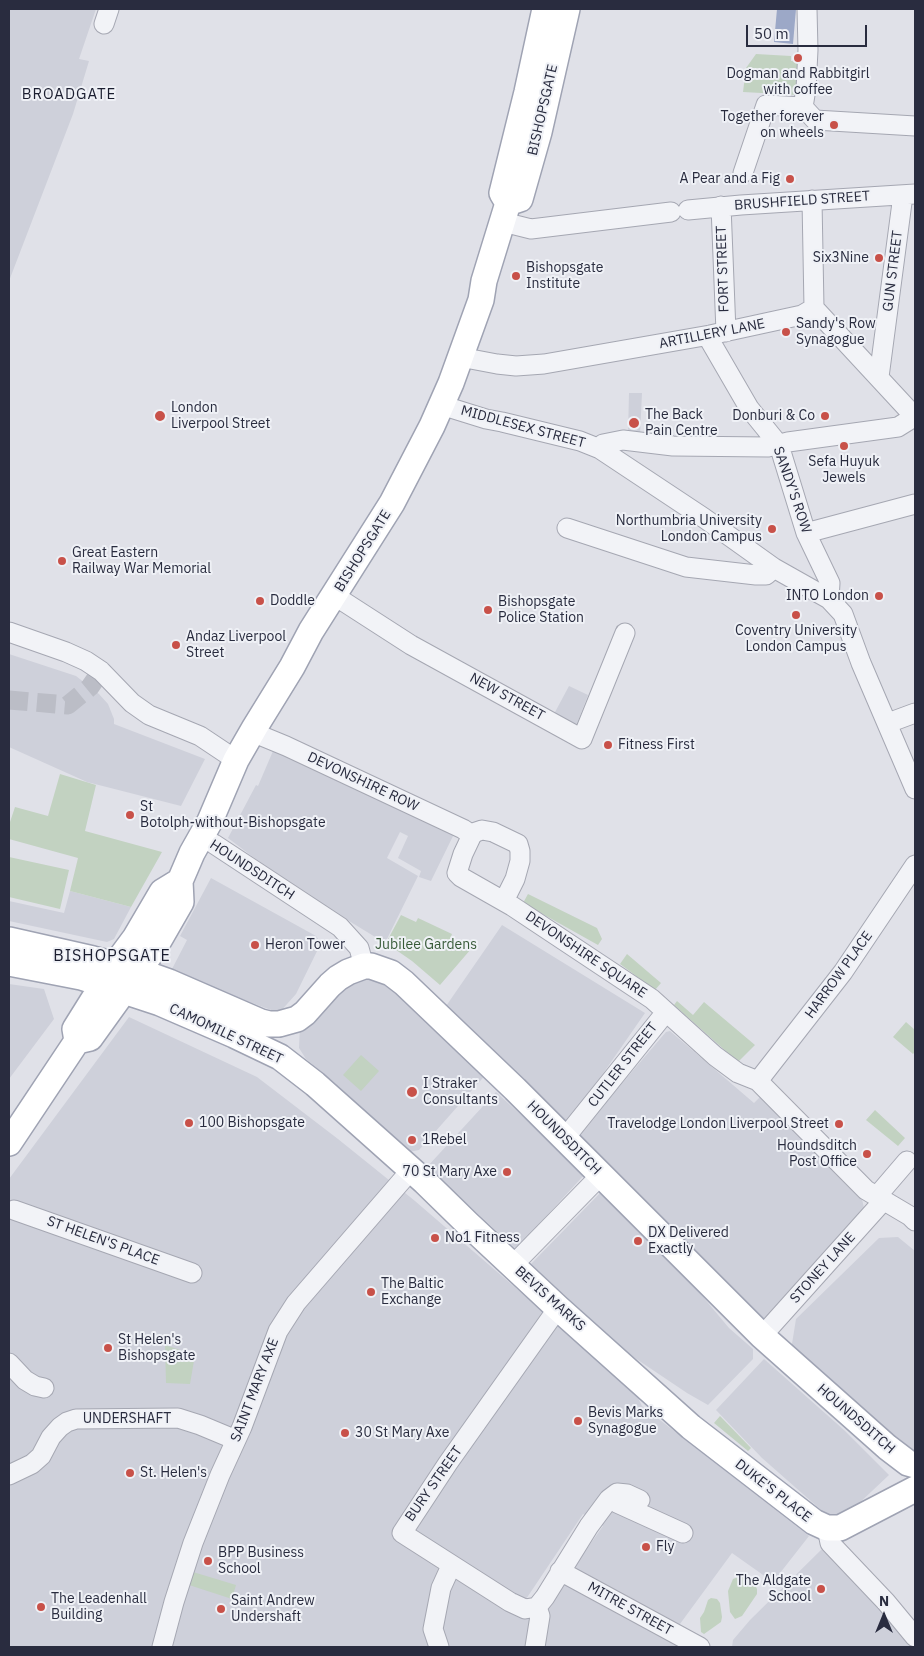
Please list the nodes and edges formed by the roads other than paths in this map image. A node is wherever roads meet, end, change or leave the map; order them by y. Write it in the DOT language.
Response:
graph roads {
  1 [pos="545,9"];
  2 [pos="567,9"];
  3 [pos="807,9"];
  4 [pos="809,113"];
  5 [pos="915,126"];
  6 [pos="743,173"];
  7 [pos="909,194"];
  8 [pos="812,200"];
  9 [pos="720,206"];
  10 [pos="506,212"];
  11 [pos="814,308"];
  12 [pos="718,333"];
  13 [pos="460,357"];
  14 [pos="879,377"];
  15 [pos="441,405"];
  16 [pos="915,417"];
  17 [pos="779,445"];
  18 [pos="600,450"];
  19 [pos="915,504"];
  20 [pos="567,528"];
  21 [pos="806,533"];
  22 [pos="774,568"];
  23 [pos="335,596"];
  24 [pos="829,599"];
  25 [pos="9,632"];
  26 [pos="625,633"];
  27 [pos="915,713"];
  28 [pos="888,723"];
  29 [pos="252,732"];
  30 [pos="236,760"];
  31 [pos="915,789"];
  32 [pos="472,835"];
  33 [pos="201,837"];
  34 [pos="915,865"];
  35 [pos="504,901"];
  36 [pos="9,940"];
  37 [pos="362,957"];
  38 [pos="9,963"];
  39 [pos="120,978"];
  40 [pos="666,1012"];
  41 [pos="297,1019"];
  42 [pos="302,1074"];
  43 [pos="758,1081"];
  44 [pos="564,1139"];
  45 [pos="9,1143"];
  46 [pos="907,1161"];
  47 [pos="411,1170"];
  48 [pos="601,1175"];
  49 [pos="881,1198"];
  50 [pos="14,1210"];
  51 [pos="915,1221"];
  52 [pos="513,1265"];
  53 [pos="192,1273"];
  54 [pos="558,1308"];
  55 [pos="762,1336"];
  56 [pos="9,1363"];
  57 [pos="44,1388"];
  58 [pos="691,1428"];
  59 [pos="236,1440"];
  60 [pos="915,1465"];
  61 [pos="9,1475"];
  62 [pos="915,1489"];
  63 [pos="609,1499"];
  64 [pos="640,1500"];
  65 [pos="827,1528"];
  66 [pos="683,1532"];
  67 [pos="451,1566"];
  68 [pos="560,1571"];
  69 [pos="537,1607"];
  70 [pos="915,1637"];
  71 [pos="162,1647"];
  72 [pos="439,1647"];
  73 [pos="536,1647"];
  74 [pos="700,1647"];
  1 -- 10 [label="main road, BISHOPSGATE"];
  2 -- 10 [label="main road, BISHOPSGATE"];
  3 -- 4 [label="street"];
  4 -- 5 [label="street"];
  4 -- 6 [label="street"];
  7 -- 8 [label="street, BRUSHFIELD STREET"];
  7 -- 14 [label="street, GUN STREET"];
  8 -- 9 [label="street, BRUSHFIELD STREET"];
  8 -- 11 [label="street"];
  9 -- 10 [label="street, BRUSHFIELD STREET"];
  9 -- 12 [label="street, FORT STREET"];
  10 -- 13 [label="main road, BISHOPSGATE"];
  11 -- 12 [label="street, ARTILLERY LANE"];
  11 -- 14 [label="street"];
  12 -- 13 [label="street, ARTILLERY LANE"];
  12 -- 17 [label="street, SANDY'S ROW"];
  13 -- 15 [label="main road, BISHOPSGATE"];
  14 -- 16 [label="street"];
  15 -- 18 [label="street, MIDDLESEX STREET"];
  15 -- 23 [label="main road, BISHOPSGATE"];
  16 -- 17 [label="street"];
  17 -- 18 [label="street"];
  17 -- 21 [label="street, SANDY'S ROW"];
  18 -- 22 [label="street, MIDDLESEX STREET"];
  19 -- 21 [label="street"];
  20 -- 22 [label="street"];
  21 -- 24 [label="street, SANDY'S ROW"];
  22 -- 24 [label="street, MIDDLESEX STREET"];
  23 -- 26 [label="street, NEW STREET"];
  23 -- 29 [label="main road, BISHOPSGATE"];
  24 -- 28 [label="street, MIDDLESEX STREET"];
  25 -- 30 [label="street"];
  27 -- 28 [label="street"];
  28 -- 31 [label="street, MIDDLESEX STREET"];
  29 -- 30 [label="main road, BISHOPSGATE"];
  29 -- 32 [label="street, DEVONSHIRE ROW"];
  30 -- 33 [label="main road, BISHOPSGATE"];
  32 -- 35 [label="street, DEVONSHIRE SQUARE"];
  32 -- 35 [label="street"];
  33 -- 37 [label="street, HOUNDSDITCH"];
  33 -- 39 [label="main road, BISHOPSGATE"];
  34 -- 43 [label="street, HARROW PLACE"];
  35 -- 40 [label="street, DEVONSHIRE SQUARE"];
  36 -- 39 [label="main road"];
  37 -- 41 [label="main road"];
  37 -- 44 [label="main road, HOUNDSDITCH"];
  38 -- 39 [label="main road"];
  39 -- 41 [label="main road, CAMOMILE STREET"];
  39 -- 42 [label="main road, CAMOMILE STREET"];
  39 -- 45 [label="main road, BISHOPSGATE"];
  40 -- 43 [label="street, CUTLER STREET"];
  40 -- 44 [label="street, CUTLER STREET"];
  41 -- 42 [label="main road"];
  42 -- 47 [label="main road, CAMOMILE STREET"];
  43 -- 49 [label="street"];
  44 -- 48 [label="main road, HOUNDSDITCH"];
  46 -- 49 [label="street, STONEY LANE"];
  47 -- 52 [label="main road, BEVIS MARKS"];
  47 -- 59 [label="street, SAINT MARY AXE"];
  48 -- 52 [label="street"];
  48 -- 55 [label="main road, HOUNDSDITCH"];
  49 -- 51 [label="street"];
  49 -- 55 [label="street, STONEY LANE"];
  50 -- 53 [label="street, ST HELEN'S PLACE"];
  52 -- 54 [label="main road, BEVIS MARKS"];
  54 -- 58 [label="main road, BEVIS MARKS"];
  54 -- 67 [label="street, BURY STREET"];
  55 -- 60 [label="main road, HOUNDSDITCH"];
  56 -- 57 [label="street"];
  58 -- 65 [label="main road, DUKE'S PLACE"];
  59 -- 61 [label="street, UNDERSHAFT"];
  59 -- 71 [label="street, SAINT MARY AXE"];
  62 -- 65 [label="main road, DUKE'S PLACE"];
  63 -- 64 [label="street"];
  63 -- 66 [label="street"];
  63 -- 68 [label="street"];
  65 -- 70 [label="street"];
  67 -- 69 [label="street, BURY STREET"];
  67 -- 72 [label="street"];
  68 -- 69 [label="street"];
  68 -- 74 [label="street, MITRE STREET"];
  69 -- 73 [label="street"];
}
